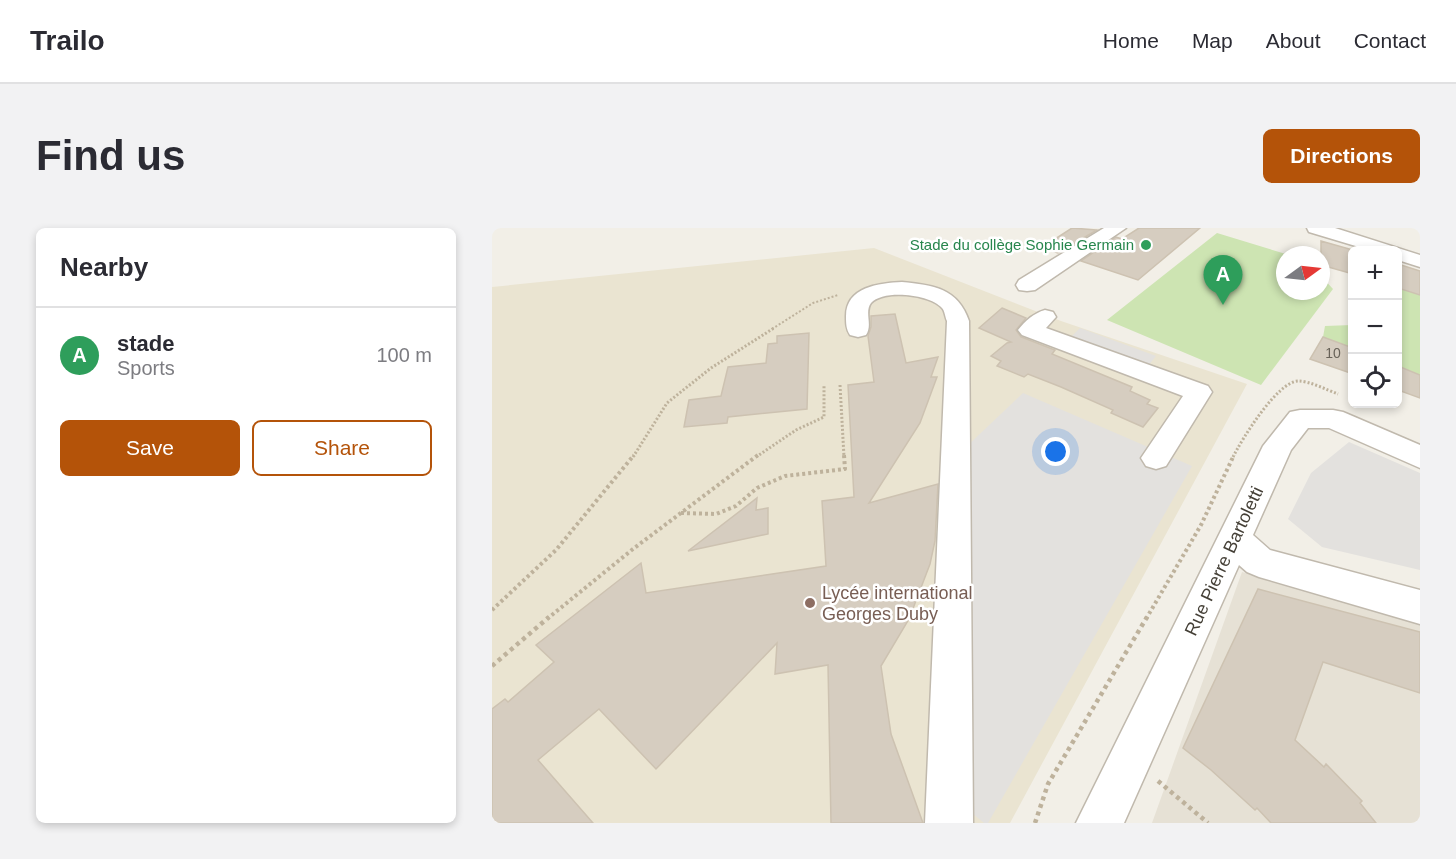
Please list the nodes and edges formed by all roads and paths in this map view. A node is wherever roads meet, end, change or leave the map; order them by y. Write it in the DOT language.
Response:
graph roads {
  1 [pos="1117,228"];
  2 [pos="1316,228"];
  3 [pos="1374,246"];
  4 [pos="1402,255"];
  5 [pos="1420,261"];
  6 [pos="1027,285"];
  7 [pos="870,294"];
  8 [pos="1045,317"];
  9 [pos="858,330"];
  10 [pos="840,385"];
  11 [pos="824,386"];
  12 [pos="1342,396"];
  13 [pos="1420,457"];
  14 [pos="1156,458"];
  15 [pos="680,513"];
  16 [pos="1235,540"];
  17 [pos="1420,607"];
  18 [pos="492,610"];
  19 [pos="492,666"];
  20 [pos="1152,790"];
  21 [pos="949,823"];
  22 [pos="1035,823"];
  23 [pos="1100,823"];
  24 [pos="1208,823"];
  1 -- 6 [label="street"];
  2 -- 3 [label="street"];
  4 -- 5 [label="street"];
  7 -- 9 [label="street"];
  7 -- 18 [label="path"];
  7 -- 21 [label="street"];
  8 -- 14 [label="street"];
  10 -- 15 [label="path"];
  11 -- 15 [label="path"];
  12 -- 22 [label="path"];
  13 -- 16 [label="street, Rue Pierre Bartoletti"];
  15 -- 19 [label="path"];
  16 -- 17 [label="street"];
  16 -- 23 [label="street, Rue Pierre Bartoletti"];
  20 -- 24 [label="path"];
}
